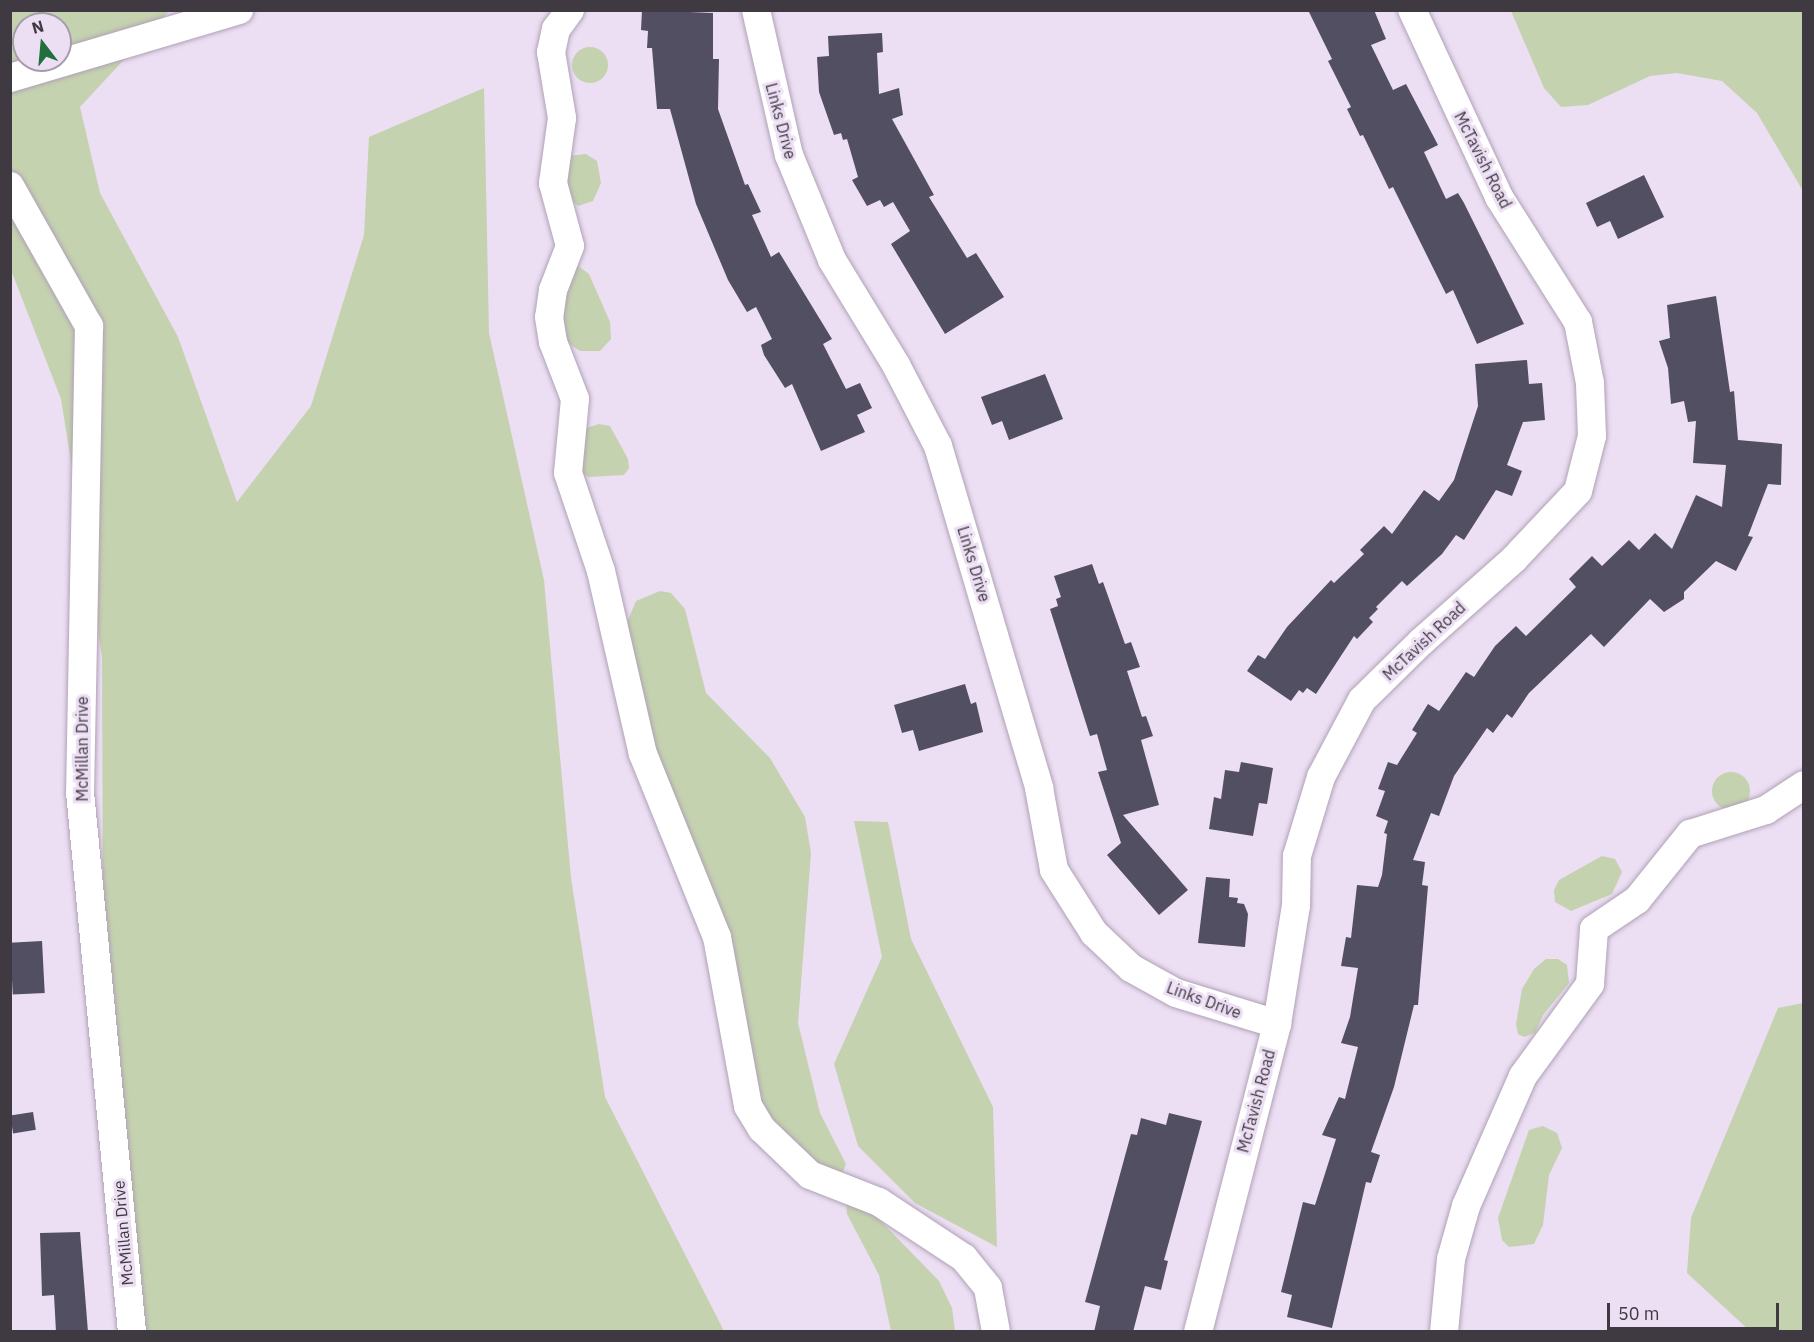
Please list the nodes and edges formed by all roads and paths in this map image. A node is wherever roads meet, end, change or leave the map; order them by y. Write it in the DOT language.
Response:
graph roads {
  1 [pos="239,10"];
  2 [pos="570,10"];
  3 [pos="756,10"];
  4 [pos="1412,10"];
  5 [pos="10,78"];
  6 [pos="10,186"];
  7 [pos="1803,785"];
  8 [pos="1277,1024"];
  9 [pos="132,1332"];
  10 [pos="996,1332"];
  11 [pos="1198,1332"];
  12 [pos="1444,1332"];
  1 -- 5 [label="street"];
  2 -- 10 [label="street"];
  3 -- 8 [label="street, Links Drive"];
  4 -- 8 [label="street, McTavish Road"];
  6 -- 9 [label="street, McMillan Drive"];
  7 -- 12 [label="street"];
  8 -- 11 [label="street, McTavish Road"];
}
